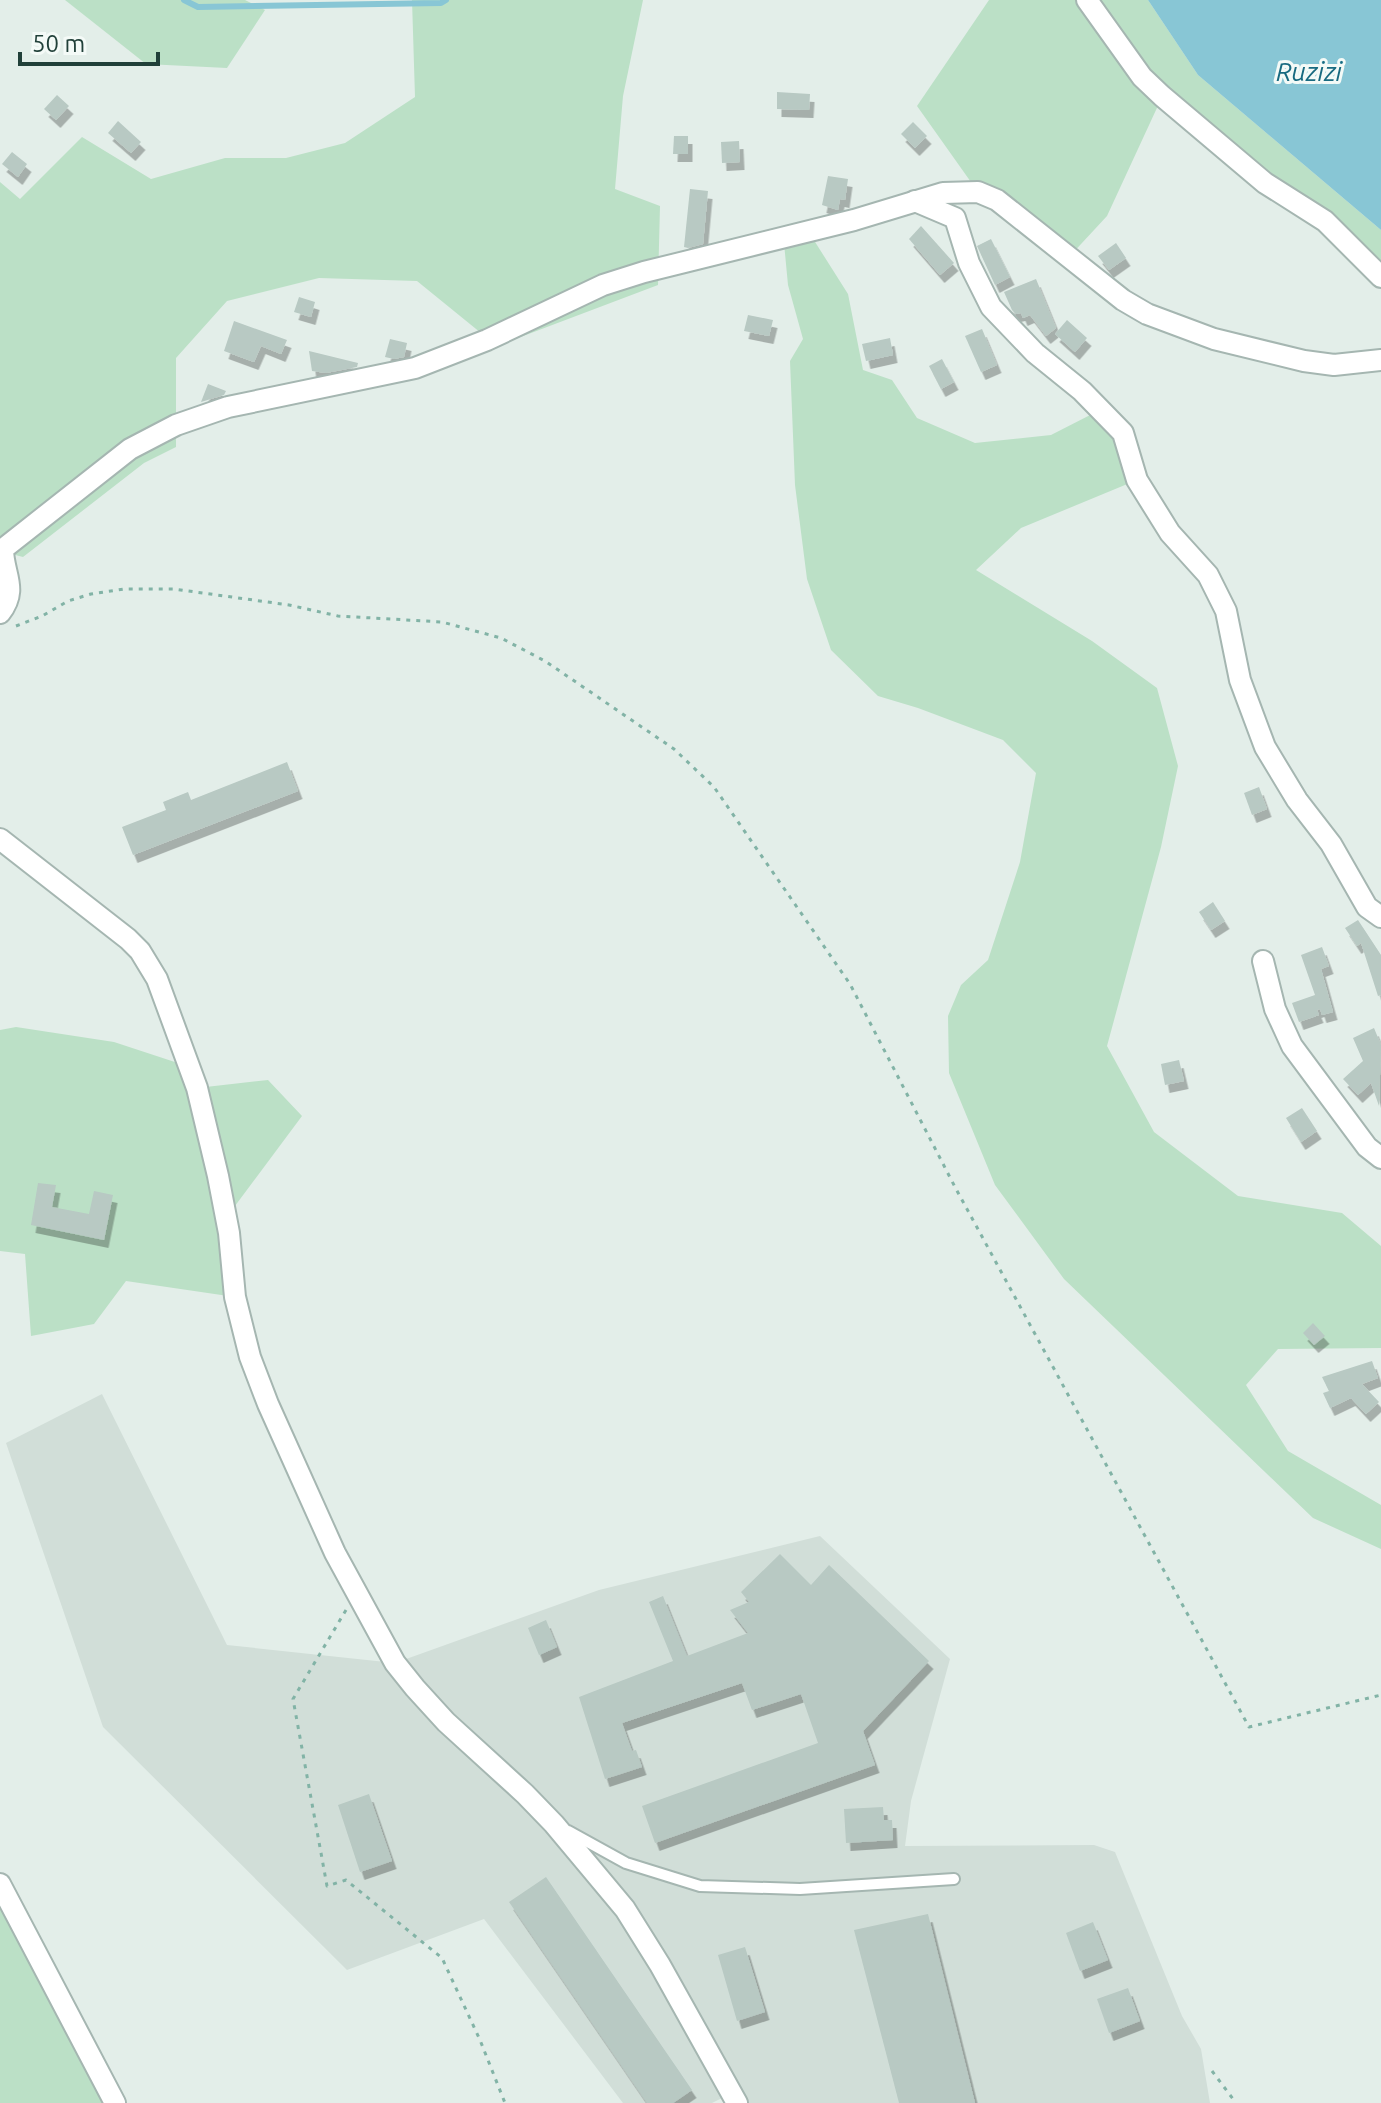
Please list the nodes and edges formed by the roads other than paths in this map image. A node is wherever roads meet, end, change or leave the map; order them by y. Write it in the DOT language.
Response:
graph roads {
  1 [pos="1087,0"];
  2 [pos="915,201"];
  3 [pos="1381,277"];
  4 [pos="1381,360"];
  5 [pos="7,620"];
  6 [pos="0,839"];
  7 [pos="1381,917"];
  8 [pos="1263,961"];
  9 [pos="1381,1158"];
  10 [pos="554,1824"];
  11 [pos="954,1879"];
  12 [pos="0,1884"];
  13 [pos="115,2103"];
  14 [pos="737,2103"];
  1 -- 3 [label="street"];
  2 -- 4 [label="street"];
  2 -- 5 [label="street"];
  2 -- 7 [label="street"];
  6 -- 10 [label="street"];
  8 -- 9 [label="street"];
  10 -- 11 [label="lane"];
  10 -- 14 [label="street"];
  12 -- 13 [label="street"];
}
